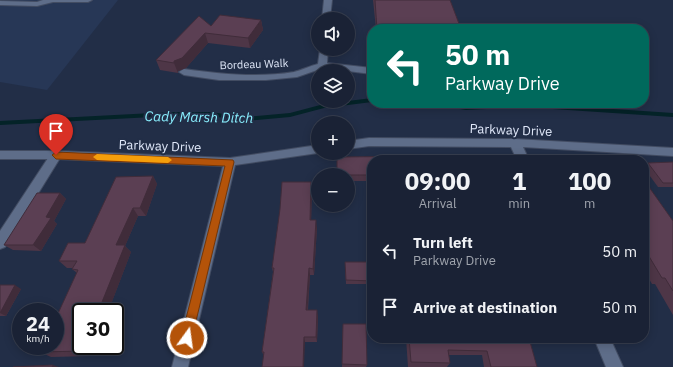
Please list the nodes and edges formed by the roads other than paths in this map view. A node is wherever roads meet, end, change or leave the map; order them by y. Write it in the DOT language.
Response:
graph roads {
  1 [pos="51,0"];
  2 [pos="54,0"];
  3 [pos="88,0"];
  4 [pos="328,0"];
  5 [pos="0,3"];
  6 [pos="327,12"];
  7 [pos="311,69"];
  8 [pos="355,69"];
  9 [pos="367,70"];
  10 [pos="184,72"];
  11 [pos="515,143"];
  12 [pos="355,144"];
  13 [pos="311,150"];
  14 [pos="673,152"];
  15 [pos="0,155"];
  16 [pos="56,155"];
  17 [pos="521,155"];
  18 [pos="230,162"];
  19 [pos="0,243"];
  20 [pos="604,343"];
  21 [pos="180,367"];
  22 [pos="615,367"];
  1 -- 5 [label="street"];
  2 -- 3 [label="street"];
  4 -- 6 [label="street"];
  7 -- 10 [label="street, Bordeau Walk"];
  8 -- 9 [label="street, Bordeau Walk"];
  11 -- 12 [label="street, Parkway Drive"];
  11 -- 14 [label="street, Parkway Drive"];
  11 -- 17 [label="street"];
  13 -- 18 [label="street, Parkway Drive"];
  15 -- 16 [label="street, Parkway Drive"];
  16 -- 18 [label="street, Parkway Drive"];
  16 -- 19 [label="street"];
  18 -- 21 [label="street"];
  20 -- 22 [label="street"];
}
